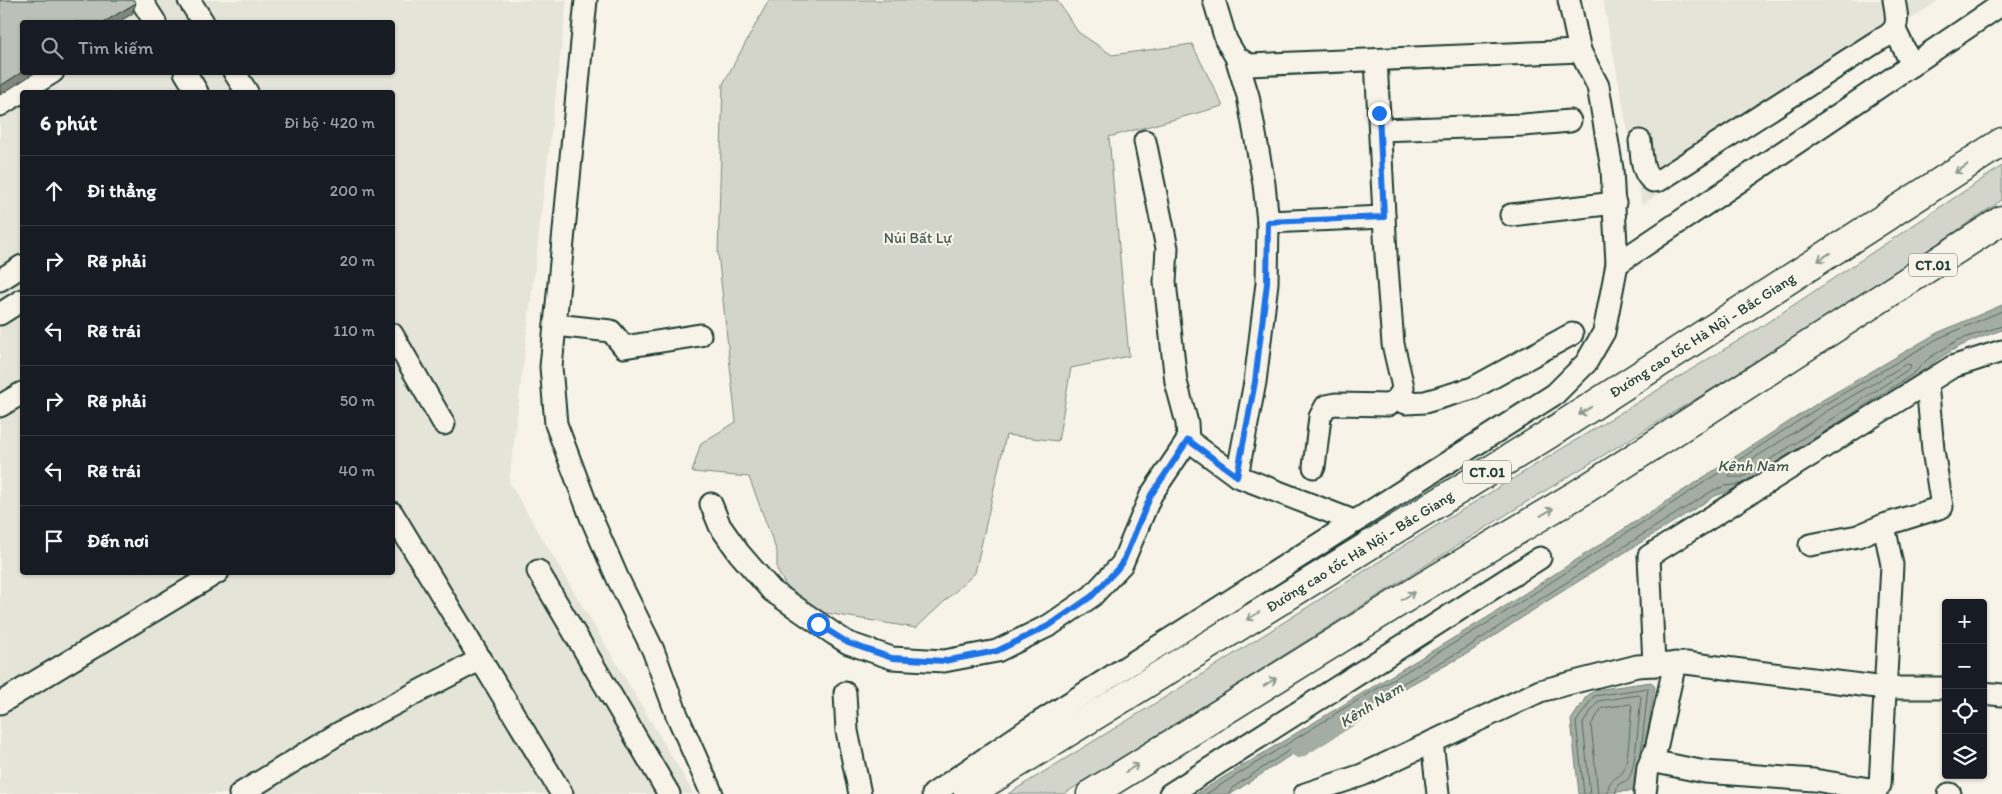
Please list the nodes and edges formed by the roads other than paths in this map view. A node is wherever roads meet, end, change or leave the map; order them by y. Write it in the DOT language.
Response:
graph roads {
  1 [pos="189,0"];
  2 [pos="586,0"];
  3 [pos="1214,0"];
  4 [pos="1569,0"];
  5 [pos="1894,0"];
  6 [pos="2002,4"];
  7 [pos="202,20"];
  8 [pos="1894,30"];
  9 [pos="1580,51"];
  10 [pos="1236,57"];
  11 [pos="1376,60"];
  12 [pos="1912,65"];
  13 [pos="48,75"];
  14 [pos="187,75"];
  15 [pos="236,75"];
  16 [pos="24,90"];
  17 [pos="196,90"];
  18 [pos="246,90"];
  19 [pos="20,93"];
  20 [pos="0,105"];
  21 [pos="1570,121"];
  22 [pos="1380,130"];
  23 [pos="1145,141"];
  24 [pos="1640,141"];
  25 [pos="2002,142"];
  26 [pos="1615,203"];
  27 [pos="1512,215"];
  28 [pos="1384,217"];
  29 [pos="2002,220"];
  30 [pos="1268,222"];
  31 [pos="2002,233"];
  32 [pos="1617,264"];
  33 [pos="20,267"];
  34 [pos="0,280"];
  35 [pos="20,301"];
  36 [pos="1864,310"];
  37 [pos="0,314"];
  38 [pos="555,325"];
  39 [pos="1572,334"];
  40 [pos="700,335"];
  41 [pos="395,339"];
  42 [pos="2002,351"];
  43 [pos="1927,383"];
  44 [pos="20,394"];
  45 [pos="1396,400"];
  46 [pos="0,406"];
  47 [pos="444,424"];
  48 [pos="1188,440"];
  49 [pos="1314,467"];
  50 [pos="1237,476"];
  51 [pos="711,504"];
  52 [pos="395,518"];
  53 [pos="1356,522"];
  54 [pos="1884,526"];
  55 [pos="1810,545"];
  56 [pos="1540,558"];
  57 [pos="538,570"];
  58 [pos="213,575"];
  59 [pos="481,659"];
  60 [pos="1675,663"];
  61 [pos="1654,665"];
  62 [pos="1885,688"];
  63 [pos="1942,688"];
  64 [pos="845,693"];
  65 [pos="1987,693"];
  66 [pos="2002,695"];
  67 [pos="0,703"];
  68 [pos="1432,742"];
  69 [pos="1651,761"];
  70 [pos="1363,784"];
  71 [pos="1876,792"];
  72 [pos="240,794"];
  73 [pos="562,794"];
  74 [pos="669,794"];
  75 [pos="712,794"];
  76 [pos="860,794"];
  77 [pos="933,794"];
  78 [pos="968,794"];
  79 [pos="1091,794"];
  80 [pos="1170,794"];
  81 [pos="1305,794"];
  82 [pos="1438,794"];
  83 [pos="1645,794"];
  1 -- 7 [label="street"];
  2 -- 38 [label="street"];
  3 -- 10 [label="street"];
  4 -- 9 [label="street"];
  5 -- 8 [label="street"];
  6 -- 12 [label="street"];
  8 -- 12 [label="street"];
  8 -- 24 [label="street"];
  9 -- 11 [label="street"];
  9 -- 26 [label="street"];
  10 -- 11 [label="street"];
  10 -- 30 [label="street"];
  11 -- 22 [label="street"];
  12 -- 32 [label="street"];
  13 -- 16 [label="street"];
  14 -- 17 [label="street"];
  15 -- 18 [label="street"];
  19 -- 20 [label="street"];
  21 -- 22 [label="street"];
  22 -- 28 [label="street"];
  23 -- 48 [label="street"];
  25 -- 78 [label="highway, Đường cao tốc Hà Nội - Bắc Giang / CT.01, one-way"];
  26 -- 27 [label="street"];
  26 -- 32 [label="street"];
  28 -- 30 [label="street"];
  28 -- 45 [label="street"];
  29 -- 36 [label="highway, CT.01"];
  30 -- 50 [label="street"];
  31 -- 36 [label="highway"];
  32 -- 53 [label="street"];
  33 -- 34 [label="street"];
  35 -- 37 [label="street"];
  79 -- 36 [label="highway, CT.01, one-way"];
  38 -- 40 [label="street"];
  38 -- 75 [label="street"];
  39 -- 45 [label="street"];
  41 -- 47 [label="street"];
  42 -- 43 [label="street"];
  43 -- 54 [label="street"];
  43 -- 61 [label="street"];
  44 -- 46 [label="street"];
  45 -- 49 [label="street"];
  48 -- 50 [label="street"];
  48 -- 51 [label="street"];
  50 -- 53 [label="street"];
  52 -- 59 [label="street"];
  53 -- 77 [label="street"];
  54 -- 55 [label="street"];
  54 -- 62 [label="street"];
  56 -- 80 [label="street"];
  57 -- 74 [label="street"];
  58 -- 67 [label="street"];
  59 -- 72 [label="street"];
  59 -- 73 [label="street"];
  60 -- 61 [label="street"];
  60 -- 62 [label="street"];
  60 -- 69 [label="street"];
  61 -- 68 [label="street"];
  62 -- 63 [label="street"];
  62 -- 71 [label="street"];
  64 -- 76 [label="street"];
  65 -- 66 [label="street"];
  68 -- 70 [label="street"];
  68 -- 82 [label="street"];
  69 -- 71 [label="street"];
  69 -- 83 [label="street"];
  70 -- 81 [label="street"];
}
